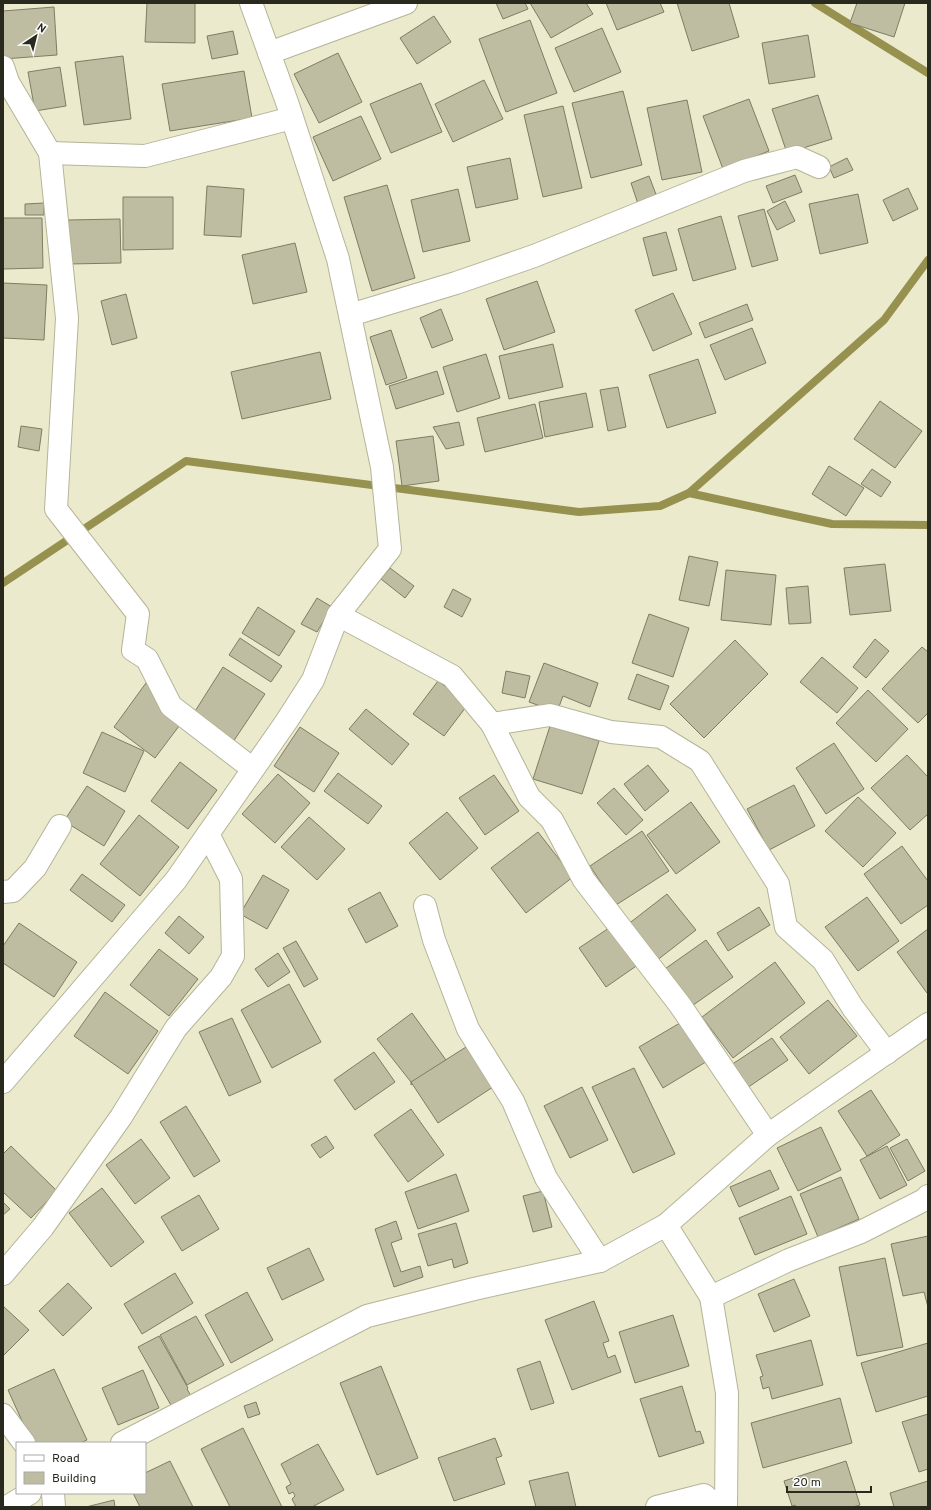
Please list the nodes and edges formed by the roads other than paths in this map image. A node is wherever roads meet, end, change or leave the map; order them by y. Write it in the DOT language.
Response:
graph roads {
  1 [pos="251,3"];
  2 [pos="404,3"];
  3 [pos="269,53"];
  4 [pos="5,81"];
  5 [pos="292,118"];
  6 [pos="50,153"];
  7 [pos="819,167"];
  8 [pos="350,314"];
  9 [pos="338,615"];
  10 [pos="492,724"];
  11 [pos="253,768"];
  12 [pos="60,826"];
  13 [pos="208,834"];
  14 [pos="3,892"];
  15 [pos="425,906"];
  16 [pos="928,1024"];
  17 [pos="887,1053"];
  18 [pos="3,1082"];
  19 [pos="768,1135"];
  20 [pos="928,1196"];
  21 [pos="666,1225"];
  22 [pos="600,1261"];
  23 [pos="3,1274"];
  24 [pos="711,1297"];
  25 [pos="3,1415"];
  26 [pos="23,1442"];
  27 [pos="124,1442"];
  28 [pos="28,1494"];
  29 [pos="53,1494"];
  30 [pos="7,1507"];
  31 [pos="54,1507"];
  32 [pos="657,1507"];
  33 [pos="718,1507"];
  34 [pos="726,1507"];
  1 -- 3 [label="street"];
  2 -- 3 [label="street"];
  3 -- 5 [label="street"];
  4 -- 6 [label="street"];
  5 -- 6 [label="street"];
  5 -- 8 [label="street"];
  6 -- 11 [label="street"];
  7 -- 8 [label="street"];
  8 -- 9 [label="street"];
  9 -- 10 [label="street"];
  9 -- 11 [label="street"];
  10 -- 17 [label="street"];
  10 -- 19 [label="street"];
  11 -- 13 [label="street"];
  12 -- 14 [label="street"];
  13 -- 18 [label="street"];
  13 -- 23 [label="street"];
  15 -- 22 [label="street"];
  16 -- 17 [label="street"];
  17 -- 19 [label="street"];
  19 -- 21 [label="street"];
  20 -- 24 [label="street"];
  21 -- 22 [label="street"];
  21 -- 24 [label="street"];
  22 -- 27 [label="street"];
  24 -- 34 [label="street"];
  25 -- 26 [label="street"];
  28 -- 30 [label="street"];
  29 -- 31 [label="street"];
  32 -- 33 [label="street"];
}
